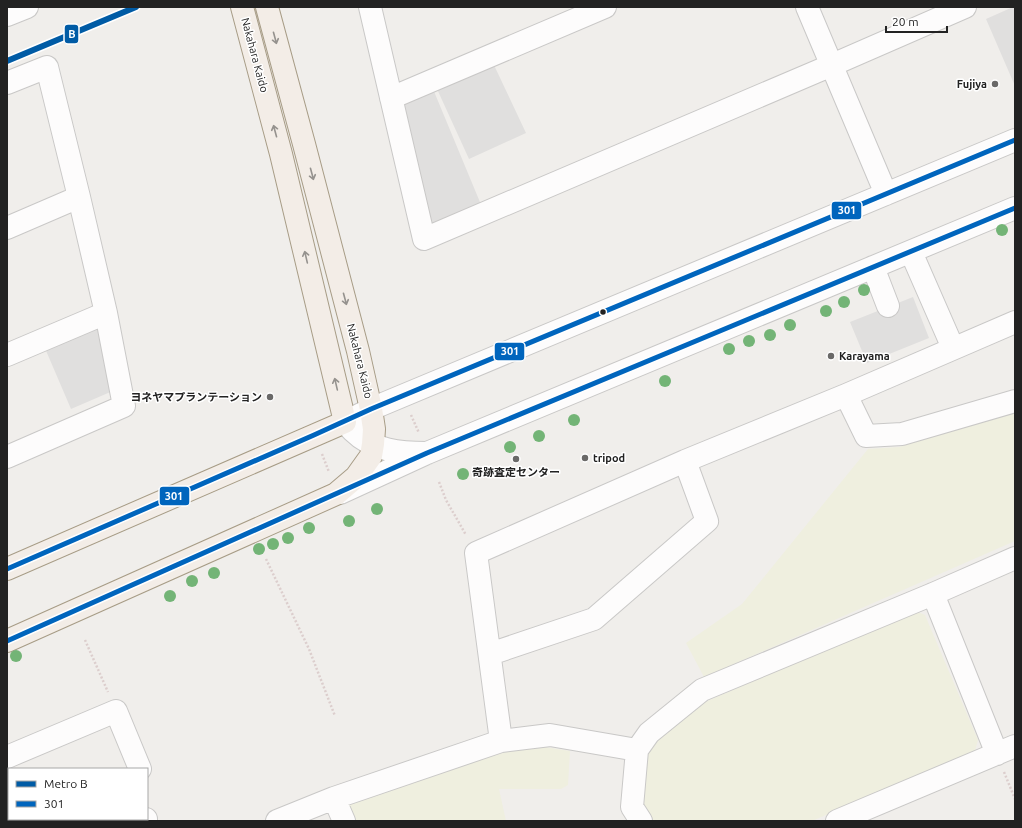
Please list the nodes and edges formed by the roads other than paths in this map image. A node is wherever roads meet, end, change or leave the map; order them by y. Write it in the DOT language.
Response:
graph roads {
  1 [pos="27,7"];
  2 [pos="242,7"];
  3 [pos="267,7"];
  4 [pos="370,7"];
  5 [pos="605,7"];
  6 [pos="808,7"];
  7 [pos="965,7"];
  8 [pos="7,15"];
  9 [pos="832,65"];
  10 [pos="7,83"];
  11 [pos="391,98"];
  12 [pos="1015,140"];
  13 [pos="886,194"];
  14 [pos="79,196"];
  15 [pos="1015,208"];
  16 [pos="7,228"];
  17 [pos="911,252"];
  18 [pos="873,267"];
  19 [pos="888,306"];
  20 [pos="106,313"];
  21 [pos="1015,322"];
  22 [pos="953,348"];
  23 [pos="7,355"];
  24 [pos="846,396"];
  25 [pos="1015,401"];
  26 [pos="372,409"];
  27 [pos="345,422"];
  28 [pos="374,444"];
  29 [pos="424,445"];
  30 [pos="7,457"];
  31 [pos="685,461"];
  32 [pos="333,485"];
  33 [pos="1015,558"];
  34 [pos="7,569"];
  35 [pos="934,594"];
  36 [pos="7,641"];
  37 [pos="490,654"];
  38 [pos="501,741"];
  39 [pos="637,750"];
  40 [pos="1006,750"];
  41 [pos="7,757"];
  42 [pos="140,768"];
  43 [pos="334,798"];
  44 [pos="277,821"];
  45 [pos="344,821"];
  46 [pos="641,821"];
  47 [pos="837,821"];
  1 -- 8 [label="street"];
  27 -- 2 [label="main road, Nakahara Kaido, one-way"];
  3 -- 26 [label="main road, Nakahara Kaido, one-way"];
  4 -- 11 [label="street"];
  5 -- 11 [label="street"];
  6 -- 9 [label="street"];
  7 -- 9 [label="street"];
  9 -- 11 [label="street"];
  9 -- 13 [label="street"];
  10 -- 14 [label="street"];
  12 -- 13 [label="street"];
  13 -- 26 [label="street"];
  14 -- 16 [label="street"];
  14 -- 20 [label="street"];
  15 -- 17 [label="street"];
  17 -- 18 [label="street"];
  17 -- 22 [label="street"];
  18 -- 19 [label="street"];
  18 -- 29 [label="street"];
  20 -- 23 [label="street"];
  20 -- 30 [label="street"];
  21 -- 22 [label="street"];
  22 -- 24 [label="street"];
  24 -- 25 [label="street"];
  24 -- 31 [label="street"];
  26 -- 27 [label="street"];
  26 -- 28 [label="main road, Nakahara Kaido"];
  27 -- 28 [label="street"];
  27 -- 34 [label="main road"];
  28 -- 29 [label="street"];
  28 -- 32 [label="main road, Nakahara Kaido"];
  29 -- 32 [label="street"];
  31 -- 37 [label="street"];
  31 -- 37 [label="street"];
  32 -- 36 [label="main road, Nakahara Kaido"];
  33 -- 35 [label="street"];
  35 -- 39 [label="street"];
  35 -- 40 [label="street"];
  37 -- 38 [label="street"];
  38 -- 39 [label="street"];
  38 -- 43 [label="street"];
  39 -- 46 [label="street"];
  40 -- 47 [label="street"];
  41 -- 42 [label="street"];
  43 -- 44 [label="street"];
  43 -- 45 [label="street"];
}
